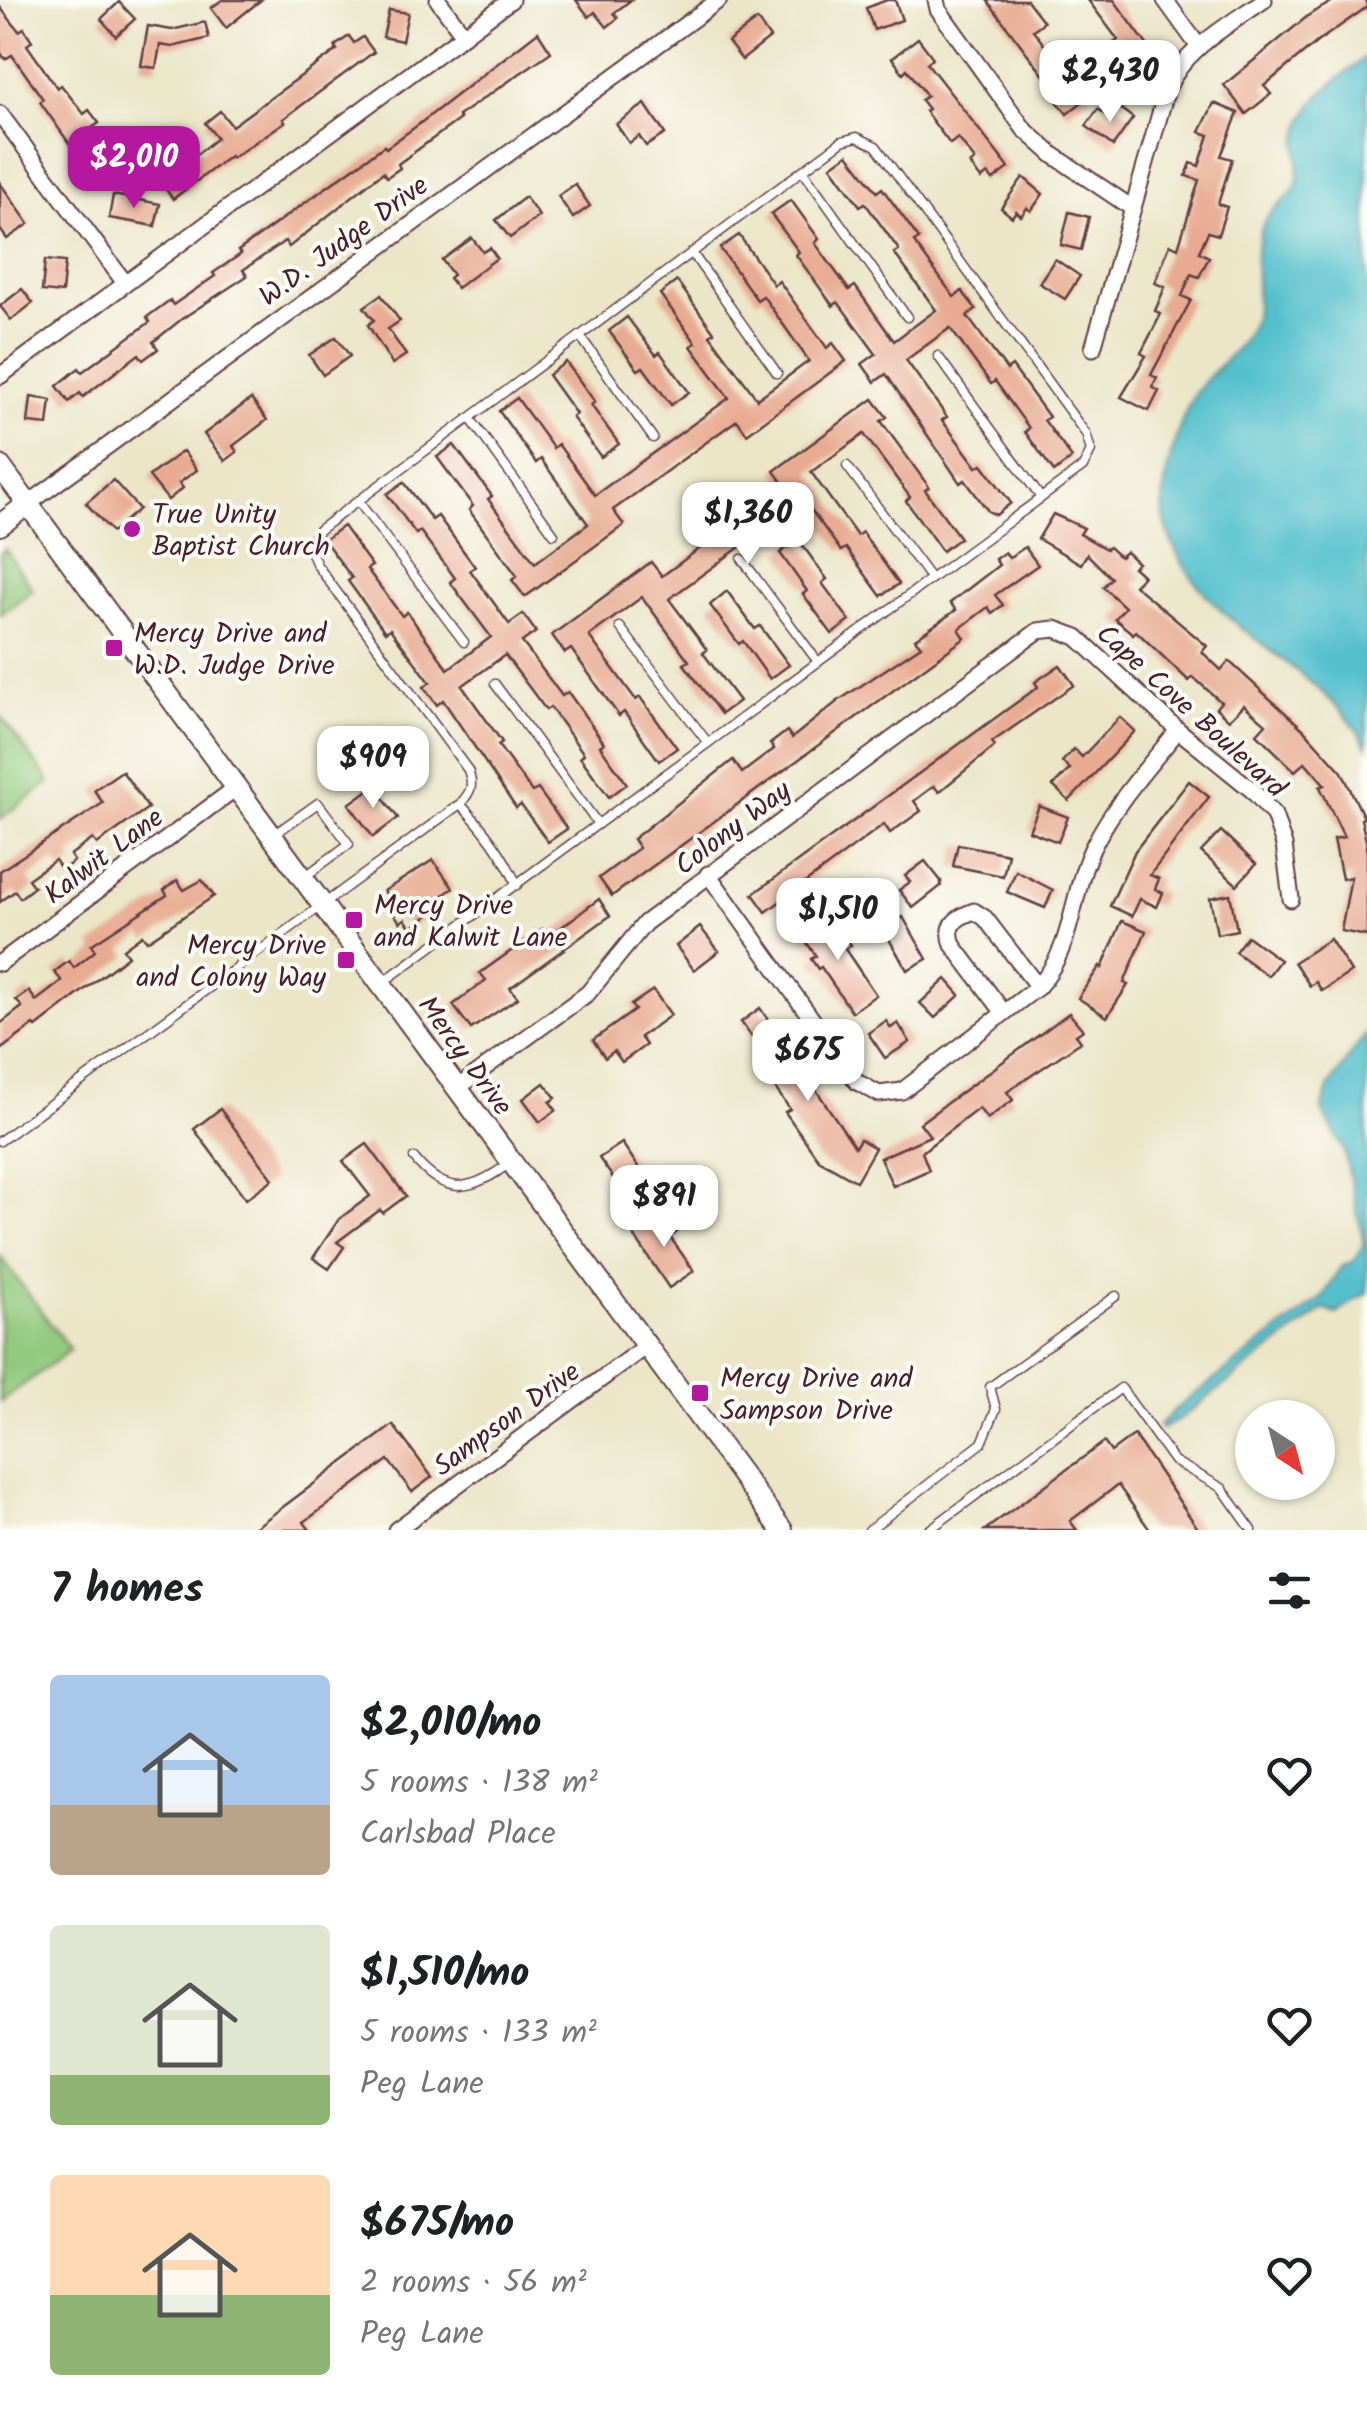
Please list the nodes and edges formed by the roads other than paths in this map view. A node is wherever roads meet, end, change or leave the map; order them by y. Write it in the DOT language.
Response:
graph roads {
  1 [pos="438,0"];
  2 [pos="511,0"];
  3 [pos="720,0"];
  4 [pos="936,0"];
  5 [pos="1165,0"];
  6 [pos="1264,0"];
  7 [pos="464,34"];
  8 [pos="1199,47"];
  9 [pos="0,114"];
  10 [pos="803,171"];
  11 [pos="1132,208"];
  12 [pos="692,253"];
  13 [pos="125,283"];
  14 [pos="907,317"];
  15 [pos="580,336"];
  16 [pos="1094,348"];
  17 [pos="938,356"];
  18 [pos="777,373"];
  19 [pos="0,376"];
  20 [pos="470,418"];
  21 [pos="653,438"];
  22 [pos="0,466"];
  23 [pos="847,466"];
  24 [pos="1041,498"];
  25 [pos="358,501"];
  26 [pos="28,504"];
  27 [pos="0,525"];
  28 [pos="554,534"];
  29 [pos="742,558"];
  30 [pos="931,579"];
  31 [pos="620,627"];
  32 [pos="1055,629"];
  33 [pos="464,642"];
  34 [pos="818,662"];
  35 [pos="495,684"];
  36 [pos="1178,730"];
  37 [pos="708,743"];
  38 [pos="236,787"];
  39 [pos="460,804"];
  40 [pos="598,824"];
  41 [pos="272,836"];
  42 [pos="708,874"];
  43 [pos="303,878"];
  44 [pos="517,885"];
  45 [pos="1291,899"];
  46 [pos="322,905"];
  47 [pos="0,963"];
  48 [pos="380,984"];
  49 [pos="1038,987"];
  50 [pos="1004,1013"];
  51 [pos="456,1088"];
  52 [pos="0,1141"];
  53 [pos="414,1158"];
  54 [pos="510,1162"];
  55 [pos="1116,1296"];
  56 [pos="646,1346"];
  57 [pos="396,1530"];
  58 [pos="782,1530"];
  59 [pos="869,1530"];
  60 [pos="930,1530"];
  61 [pos="1252,1530"];
  1 -- 7 [label="street"];
  2 -- 7 [label="street"];
  3 -- 26 [label="street, W.D. Judge Drive"];
  4 -- 11 [label="street"];
  5 -- 8 [label="street"];
  6 -- 8 [label="street"];
  7 -- 13 [label="street"];
  8 -- 11 [label="street"];
  9 -- 13 [label="street"];
  10 -- 12 [label="lane"];
  10 -- 14 [label="lane"];
  10 -- 24 [label="lane"];
  11 -- 16 [label="street"];
  12 -- 15 [label="lane"];
  12 -- 18 [label="lane"];
  13 -- 19 [label="street"];
  15 -- 20 [label="lane"];
  15 -- 21 [label="lane"];
  17 -- 24 [label="lane"];
  20 -- 25 [label="lane"];
  20 -- 28 [label="lane"];
  22 -- 26 [label="street, Mercy Drive"];
  23 -- 30 [label="lane"];
  24 -- 30 [label="lane"];
  25 -- 33 [label="lane"];
  25 -- 39 [label="lane"];
  26 -- 27 [label="street, W.D. Judge Drive"];
  26 -- 38 [label="street, Mercy Drive"];
  29 -- 34 [label="lane"];
  30 -- 34 [label="lane"];
  31 -- 37 [label="lane"];
  32 -- 36 [label="street, Cape Cove Boulevard"];
  32 -- 42 [label="street, Colony Way"];
  34 -- 37 [label="lane"];
  35 -- 40 [label="lane"];
  36 -- 45 [label="street, Cape Cove Boulevard"];
  36 -- 49 [label="street"];
  37 -- 40 [label="lane"];
  38 -- 41 [label="street, Mercy Drive"];
  38 -- 47 [label="street, Kalwit Lane"];
  39 -- 44 [label="lane"];
  39 -- 46 [label="lane"];
  40 -- 44 [label="lane"];
  41 -- 43 [label="street, Mercy Drive"];
  41 -- 43 [label="lane"];
  42 -- 50 [label="street"];
  42 -- 51 [label="street, Colony Way"];
  43 -- 46 [label="street, Mercy Drive"];
  44 -- 48 [label="lane"];
  46 -- 48 [label="street, Mercy Drive"];
  46 -- 52 [label="lane"];
  48 -- 51 [label="street, Mercy Drive"];
  49 -- 50 [label="street"];
  49 -- 50 [label="street"];
  51 -- 54 [label="street, Mercy Drive"];
  53 -- 54 [label="lane"];
  54 -- 56 [label="street, Mercy Drive"];
  55 -- 59 [label="lane"];
  56 -- 57 [label="street, Sampson Drive"];
  56 -- 58 [label="street, Mercy Drive"];
  60 -- 61 [label="lane"];
}
